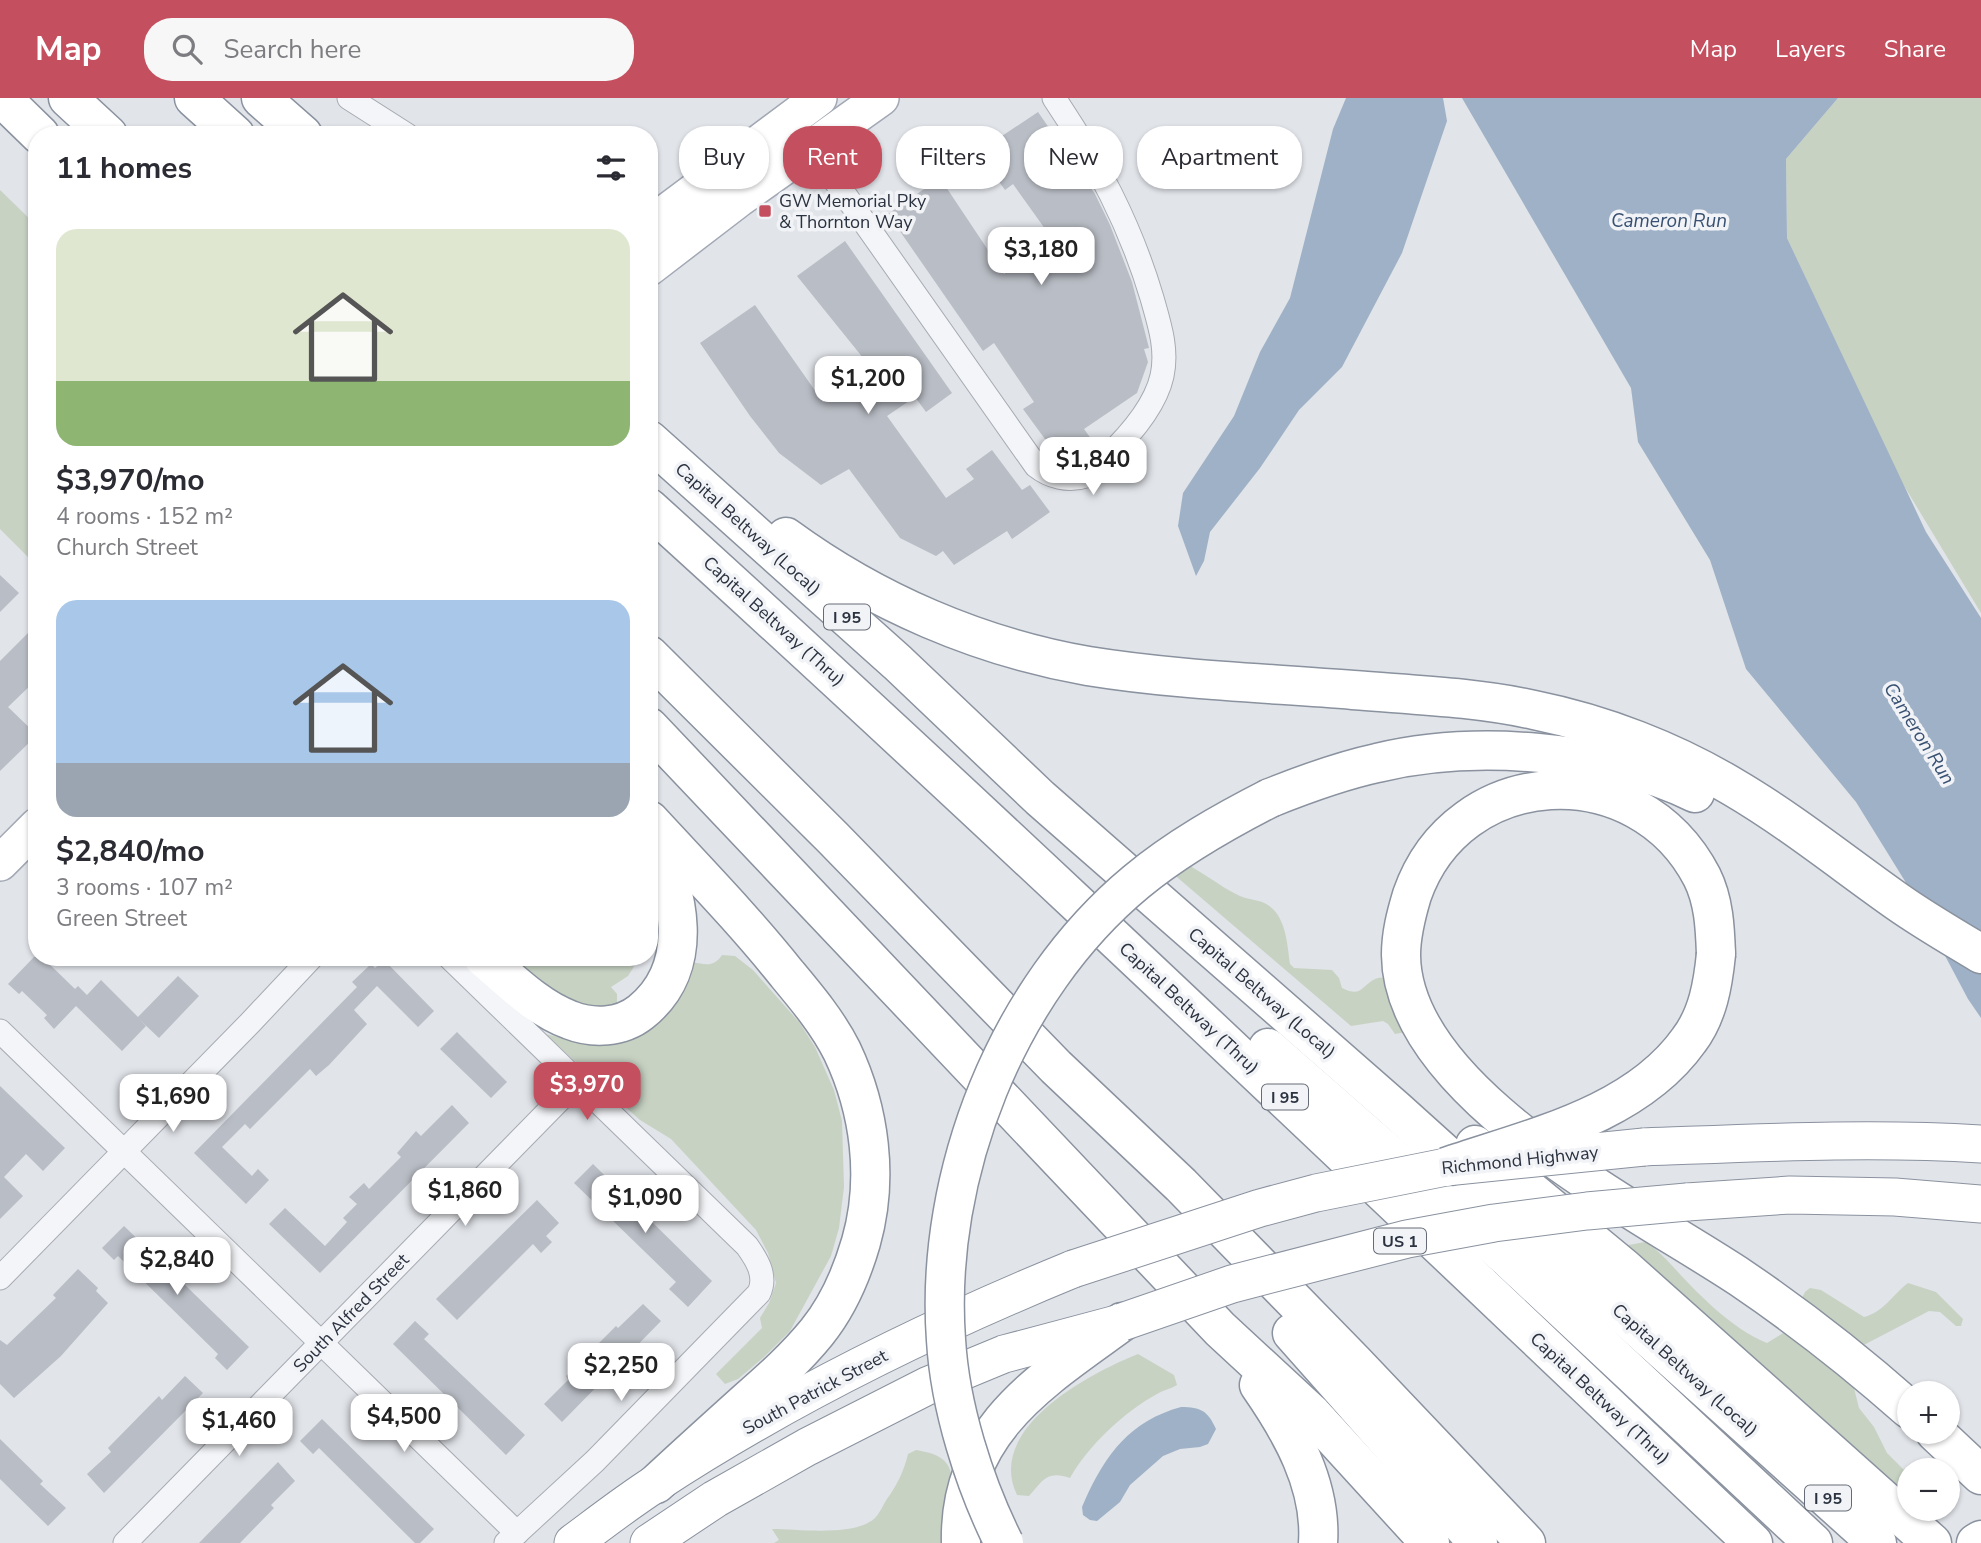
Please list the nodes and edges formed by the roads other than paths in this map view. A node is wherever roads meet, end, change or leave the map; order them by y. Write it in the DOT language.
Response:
graph roads {
  1 [pos="68,98"];
  2 [pos="194,98"];
  3 [pos="261,98"];
  4 [pos="349,98"];
  5 [pos="819,98"];
  6 [pos="881,98"];
  7 [pos="1054,98"];
  8 [pos="98,126"];
  9 [pos="225,126"];
  10 [pos="293,126"];
  11 [pos="393,126"];
  12 [pos="842,126"];
  13 [pos="783,168"];
  14 [pos="841,189"];
  15 [pos="658,218"];
  16 [pos="658,261"];
  17 [pos="658,445"];
  18 [pos="658,446"];
  19 [pos="658,516"];
  20 [pos="812,656"];
  21 [pos="658,664"];
  22 [pos="658,736"];
  23 [pos="658,830"];
  24 [pos="28,835"];
  25 [pos="658,851"];
  26 [pos="0,863"];
  27 [pos="1900,904"];
  28 [pos="1981,954"];
  29 [pos="303,966"];
  30 [pos="458,966"];
  31 [pos="494,966"];
  32 [pos="0,1031"];
  33 [pos="1056,1067"];
  34 [pos="577,1082"];
  35 [pos="1529,1138"];
  36 [pos="1529,1138"];
  37 [pos="1529,1138"];
  38 [pos="1529,1138"];
  39 [pos="1981,1144"];
  40 [pos="125,1152"];
  41 [pos="1446,1167"];
  42 [pos="1981,1204"];
  43 [pos="1073,1269"];
  44 [pos="0,1278"];
  45 [pos="1122,1322"];
  46 [pos="1220,1329"];
  47 [pos="321,1343"];
  48 [pos="1897,1398"];
  49 [pos="1792,1441"];
  50 [pos="1948,1444"];
  51 [pos="1981,1475"];
  52 [pos="656,1484"];
  53 [pos="511,1538"];
  54 [pos="1981,1540"];
  55 [pos="125,1543"];
  56 [pos="573,1543"];
  57 [pos="649,1543"];
  58 [pos="961,1543"];
  59 [pos="1004,1543"];
  60 [pos="1318,1543"];
  61 [pos="1430,1543"];
  62 [pos="1478,1543"];
  63 [pos="1526,1543"];
  64 [pos="1753,1543"];
  65 [pos="1813,1543"];
  66 [pos="1877,1543"];
  67 [pos="1932,1543"];
  68 [pos="1976,1543"];
  1 -- 8 [label="highway"];
  2 -- 9 [label="highway"];
  3 -- 10 [label="highway"];
  4 -- 11 [label="street"];
  5 -- 15 [label="main road"];
  6 -- 12 [label="main road"];
  7 -- 14 [label="street"];
  13 -- 16 [label="main road"];
  17 -- 27 [label="highway"];
  18 -- 49 [label="highway, Capital Beltway (Local) / I 95"];
  19 -- 20 [label="highway, Capital Beltway (Thru) / I 95"];
  20 -- 64 [label="highway, Capital Beltway (Thru) / I 95"];
  20 -- 65 [label="highway"];
  21 -- 33 [label="highway"];
  22 -- 46 [label="highway"];
  23 -- 52 [label="highway"];
  24 -- 26 [label="main road"];
  25 -- 31 [label="highway"];
  27 -- 28 [label="highway"];
  27 -- 59 [label="highway, bridge"];
  29 -- 40 [label="street"];
  30 -- 34 [label="street"];
  32 -- 40 [label="street"];
  33 -- 62 [label="highway"];
  33 -- 63 [label="highway"];
  34 -- 47 [label="street, South Alfred Street"];
  34 -- 53 [label="street"];
  35 -- 48 [label="highway, bridge"];
  36 -- 37 [label="highway, bridge"];
  38 -- 41 [label="highway, bridge"];
  39 -- 41 [label="highway, Richmond Highway, bridge"];
  40 -- 44 [label="street"];
  40 -- 47 [label="street"];
  41 -- 43 [label="highway, Richmond Highway, bridge"];
  42 -- 45 [label="highway, US 1, bridge"];
  43 -- 52 [label="highway, South Patrick Street"];
  45 -- 57 [label="highway, US 1"];
  45 -- 58 [label="highway"];
  46 -- 60 [label="highway"];
  46 -- 61 [label="highway"];
  47 -- 53 [label="street"];
  47 -- 55 [label="street, South Alfred Street"];
  49 -- 66 [label="highway, Capital Beltway (Local) / I 95"];
  49 -- 67 [label="highway"];
  50 -- 51 [label="highway"];
  52 -- 56 [label="highway, South Patrick Street"];
  54 -- 68 [label="highway"];
}
